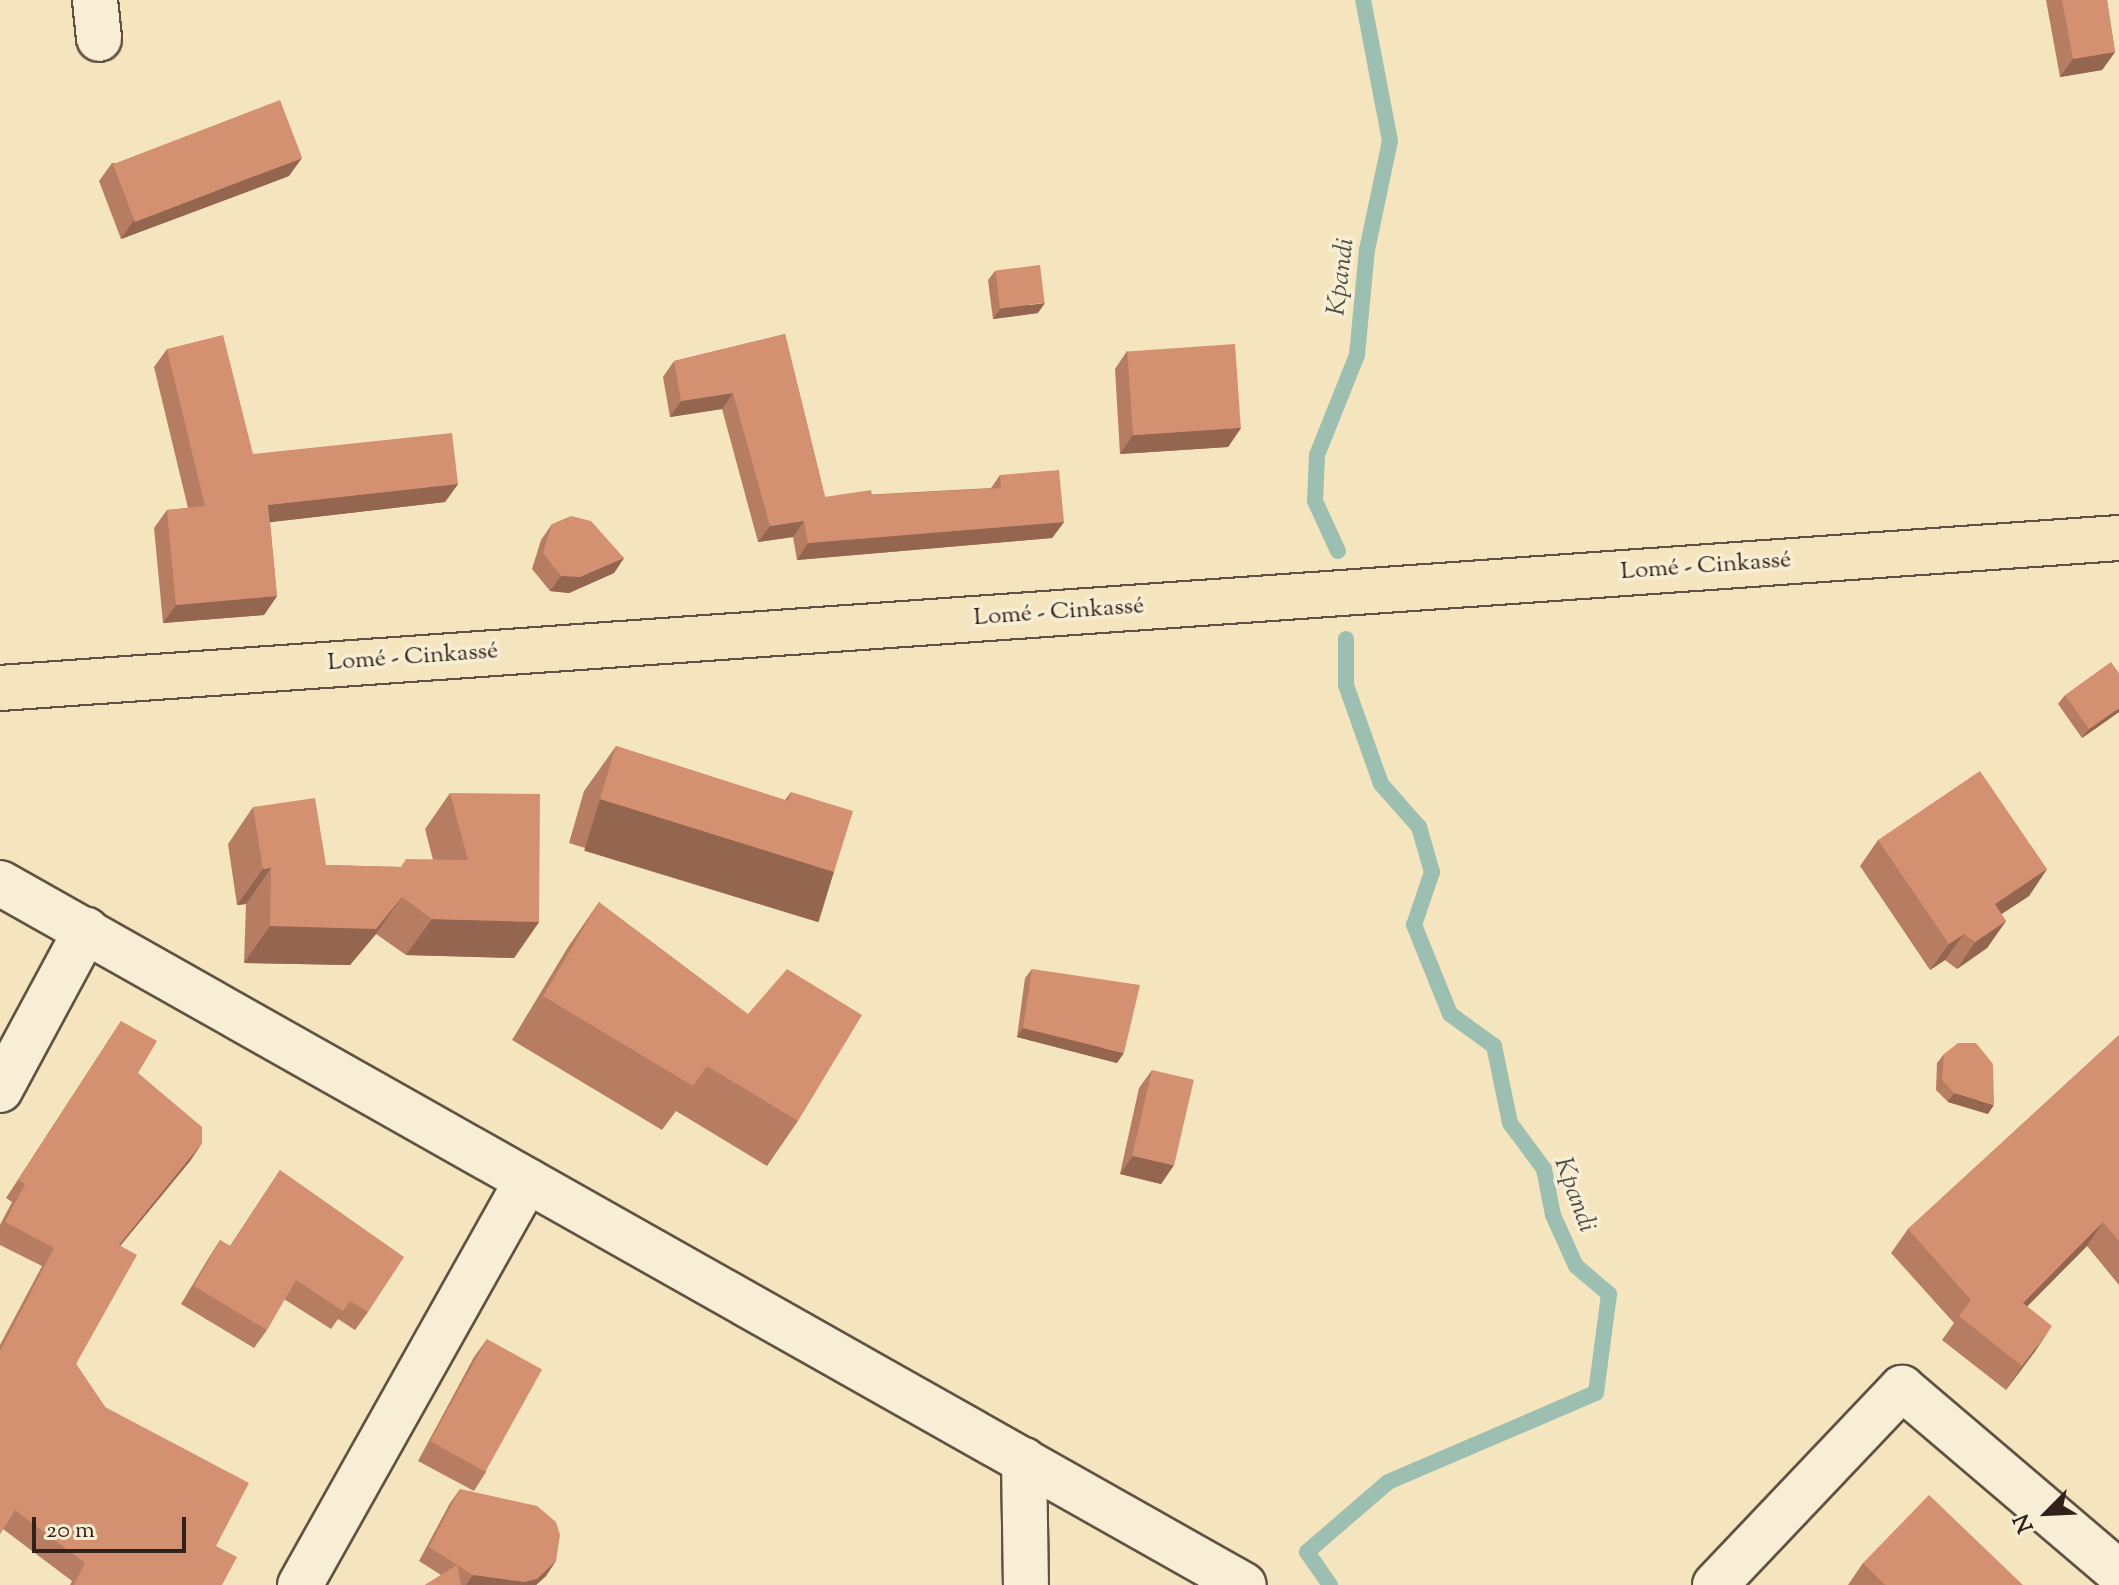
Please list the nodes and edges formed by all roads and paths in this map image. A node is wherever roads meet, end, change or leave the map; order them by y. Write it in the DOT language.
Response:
graph roads {
  1 [pos="2119,538"];
  2 [pos="0,688"];
  3 [pos="0,883"];
  4 [pos="86,930"];
  5 [pos="0,1090"];
  6 [pos="527,1180"];
  7 [pos="1024,1460"];
  8 [pos="2119,1573"];
  9 [pos="300,1585"];
  10 [pos="1026,1585"];
  11 [pos="1244,1585"];
  12 [pos="1715,1585"];
  1 -- 2 [label="highway, Lomé - Cinkassé"];
  3 -- 4 [label="street"];
  4 -- 5 [label="street"];
  4 -- 6 [label="street"];
  6 -- 7 [label="street"];
  6 -- 9 [label="street"];
  7 -- 10 [label="street"];
  7 -- 11 [label="street"];
  8 -- 12 [label="street"];
}
